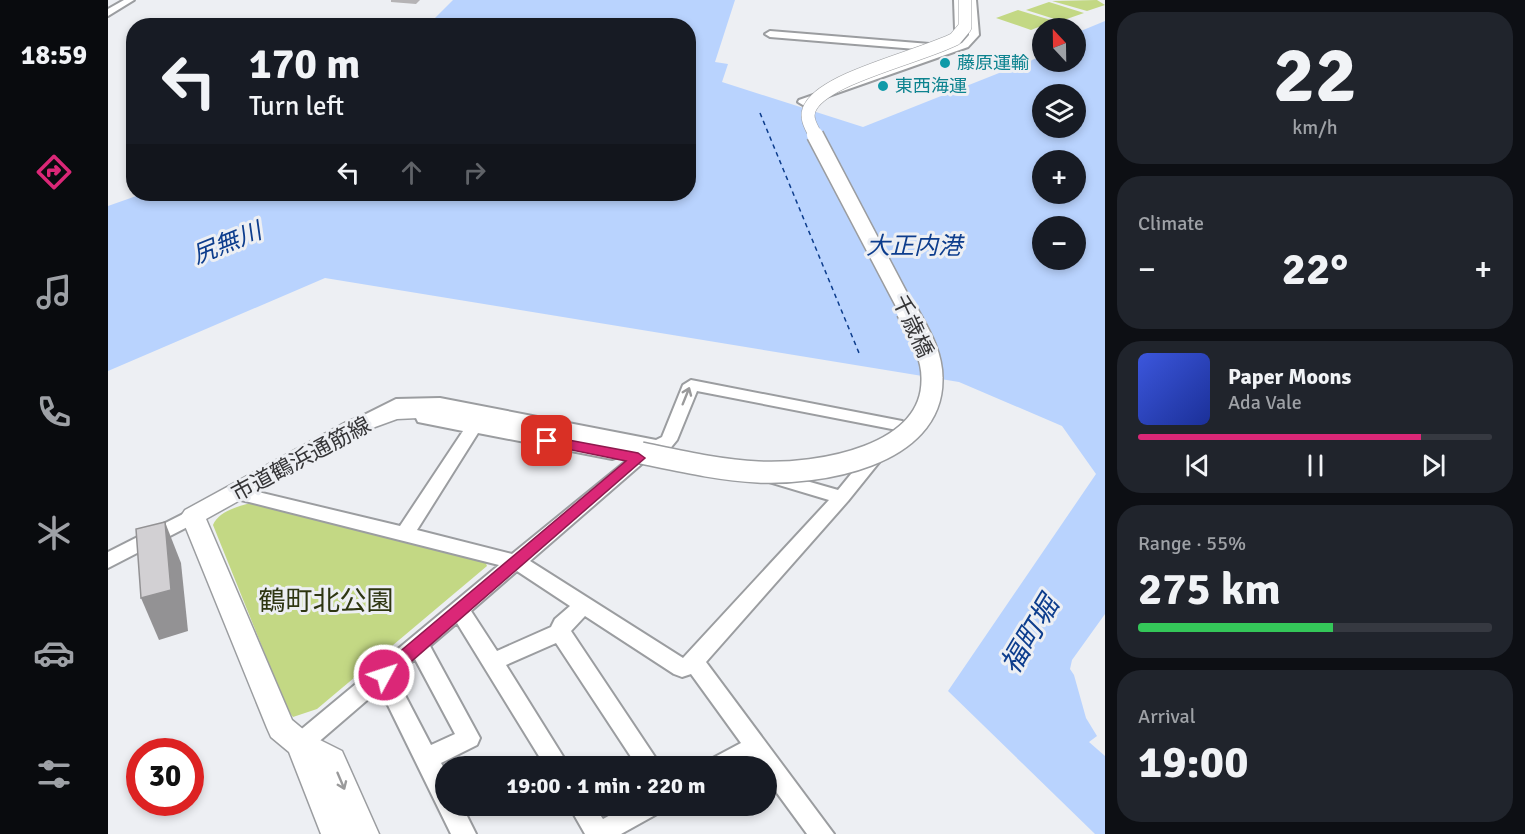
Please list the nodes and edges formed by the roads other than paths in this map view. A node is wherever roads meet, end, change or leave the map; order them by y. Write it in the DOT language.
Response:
graph roads {
  1 [pos="130,0"];
  2 [pos="958,0"];
  3 [pos="965,0"];
  4 [pos="972,0"];
  5 [pos="110,10"];
  6 [pos="960,32"];
  7 [pos="770,34"];
  8 [pos="974,35"];
  9 [pos="954,48"];
  10 [pos="803,102"];
  11 [pos="417,415"];
  12 [pos="368,420"];
  13 [pos="474,426"];
  14 [pos="659,446"];
  15 [pos="638,458"];
  16 [pos="237,493"];
  17 [pos="842,497"];
  18 [pos="193,516"];
  19 [pos="405,534"];
  20 [pos="108,561"];
  21 [pos="517,562"];
  22 [pos="584,606"];
  23 [pos="460,610"];
  24 [pos="560,632"];
  25 [pos="419,646"];
  26 [pos="492,662"];
  27 [pos="694,662"];
  28 [pos="384,675"];
  29 [pos="300,744"];
  30 [pos="757,746"];
  31 [pos="551,756"];
  32 [pos="644,756"];
  33 [pos="738,756"];
  34 [pos="426,759"];
  35 [pos="435,776"];
  36 [pos="455,816"];
  37 [pos="587,816"];
  38 [pos="631,816"];
  39 [pos="336,834"];
  40 [pos="364,834"];
  41 [pos="464,834"];
  42 [pos="598,834"];
  43 [pos="822,834"];
  1 -- 5 [label="street"];
  2 -- 6 [label="street"];
  3 -- 11 [label="main road, 千歳橋, bridge"];
  4 -- 8 [label="street"];
  6 -- 8 [label="street"];
  6 -- 9 [label="street"];
  7 -- 9 [label="street"];
  8 -- 9 [label="street"];
  9 -- 10 [label="street"];
  11 -- 12 [label="main road, 市道鶴浜通筋線"];
  11 -- 13 [label="street"];
  12 -- 14 [label="street"];
  12 -- 16 [label="main road, 市道鶴浜通筋線"];
  13 -- 15 [label="street"];
  13 -- 19 [label="street"];
  14 -- 15 [label="street"];
  14 -- 17 [label="street"];
  14 -- 17 [label="street, one-way"];
  15 -- 21 [label="street"];
  16 -- 18 [label="main road, 市道鶴浜通筋線"];
  16 -- 19 [label="street"];
  17 -- 27 [label="street"];
  18 -- 20 [label="street"];
  18 -- 29 [label="main road"];
  19 -- 21 [label="street"];
  21 -- 22 [label="street"];
  21 -- 23 [label="street"];
  22 -- 24 [label="street"];
  22 -- 27 [label="street"];
  23 -- 25 [label="street"];
  23 -- 26 [label="street"];
  24 -- 26 [label="street"];
  24 -- 32 [label="street"];
  25 -- 28 [label="street"];
  25 -- 34 [label="street"];
  26 -- 31 [label="street"];
  27 -- 30 [label="street"];
  28 -- 29 [label="street"];
  28 -- 34 [label="street"];
  29 -- 39 [label="main road"];
  29 -- 40 [label="main road, one-way"];
  30 -- 33 [label="street"];
  30 -- 43 [label="street"];
  34 -- 35 [label="street"];
  36 -- 41 [label="street"];
  37 -- 42 [label="street"];
  38 -- 42 [label="street"];
}
